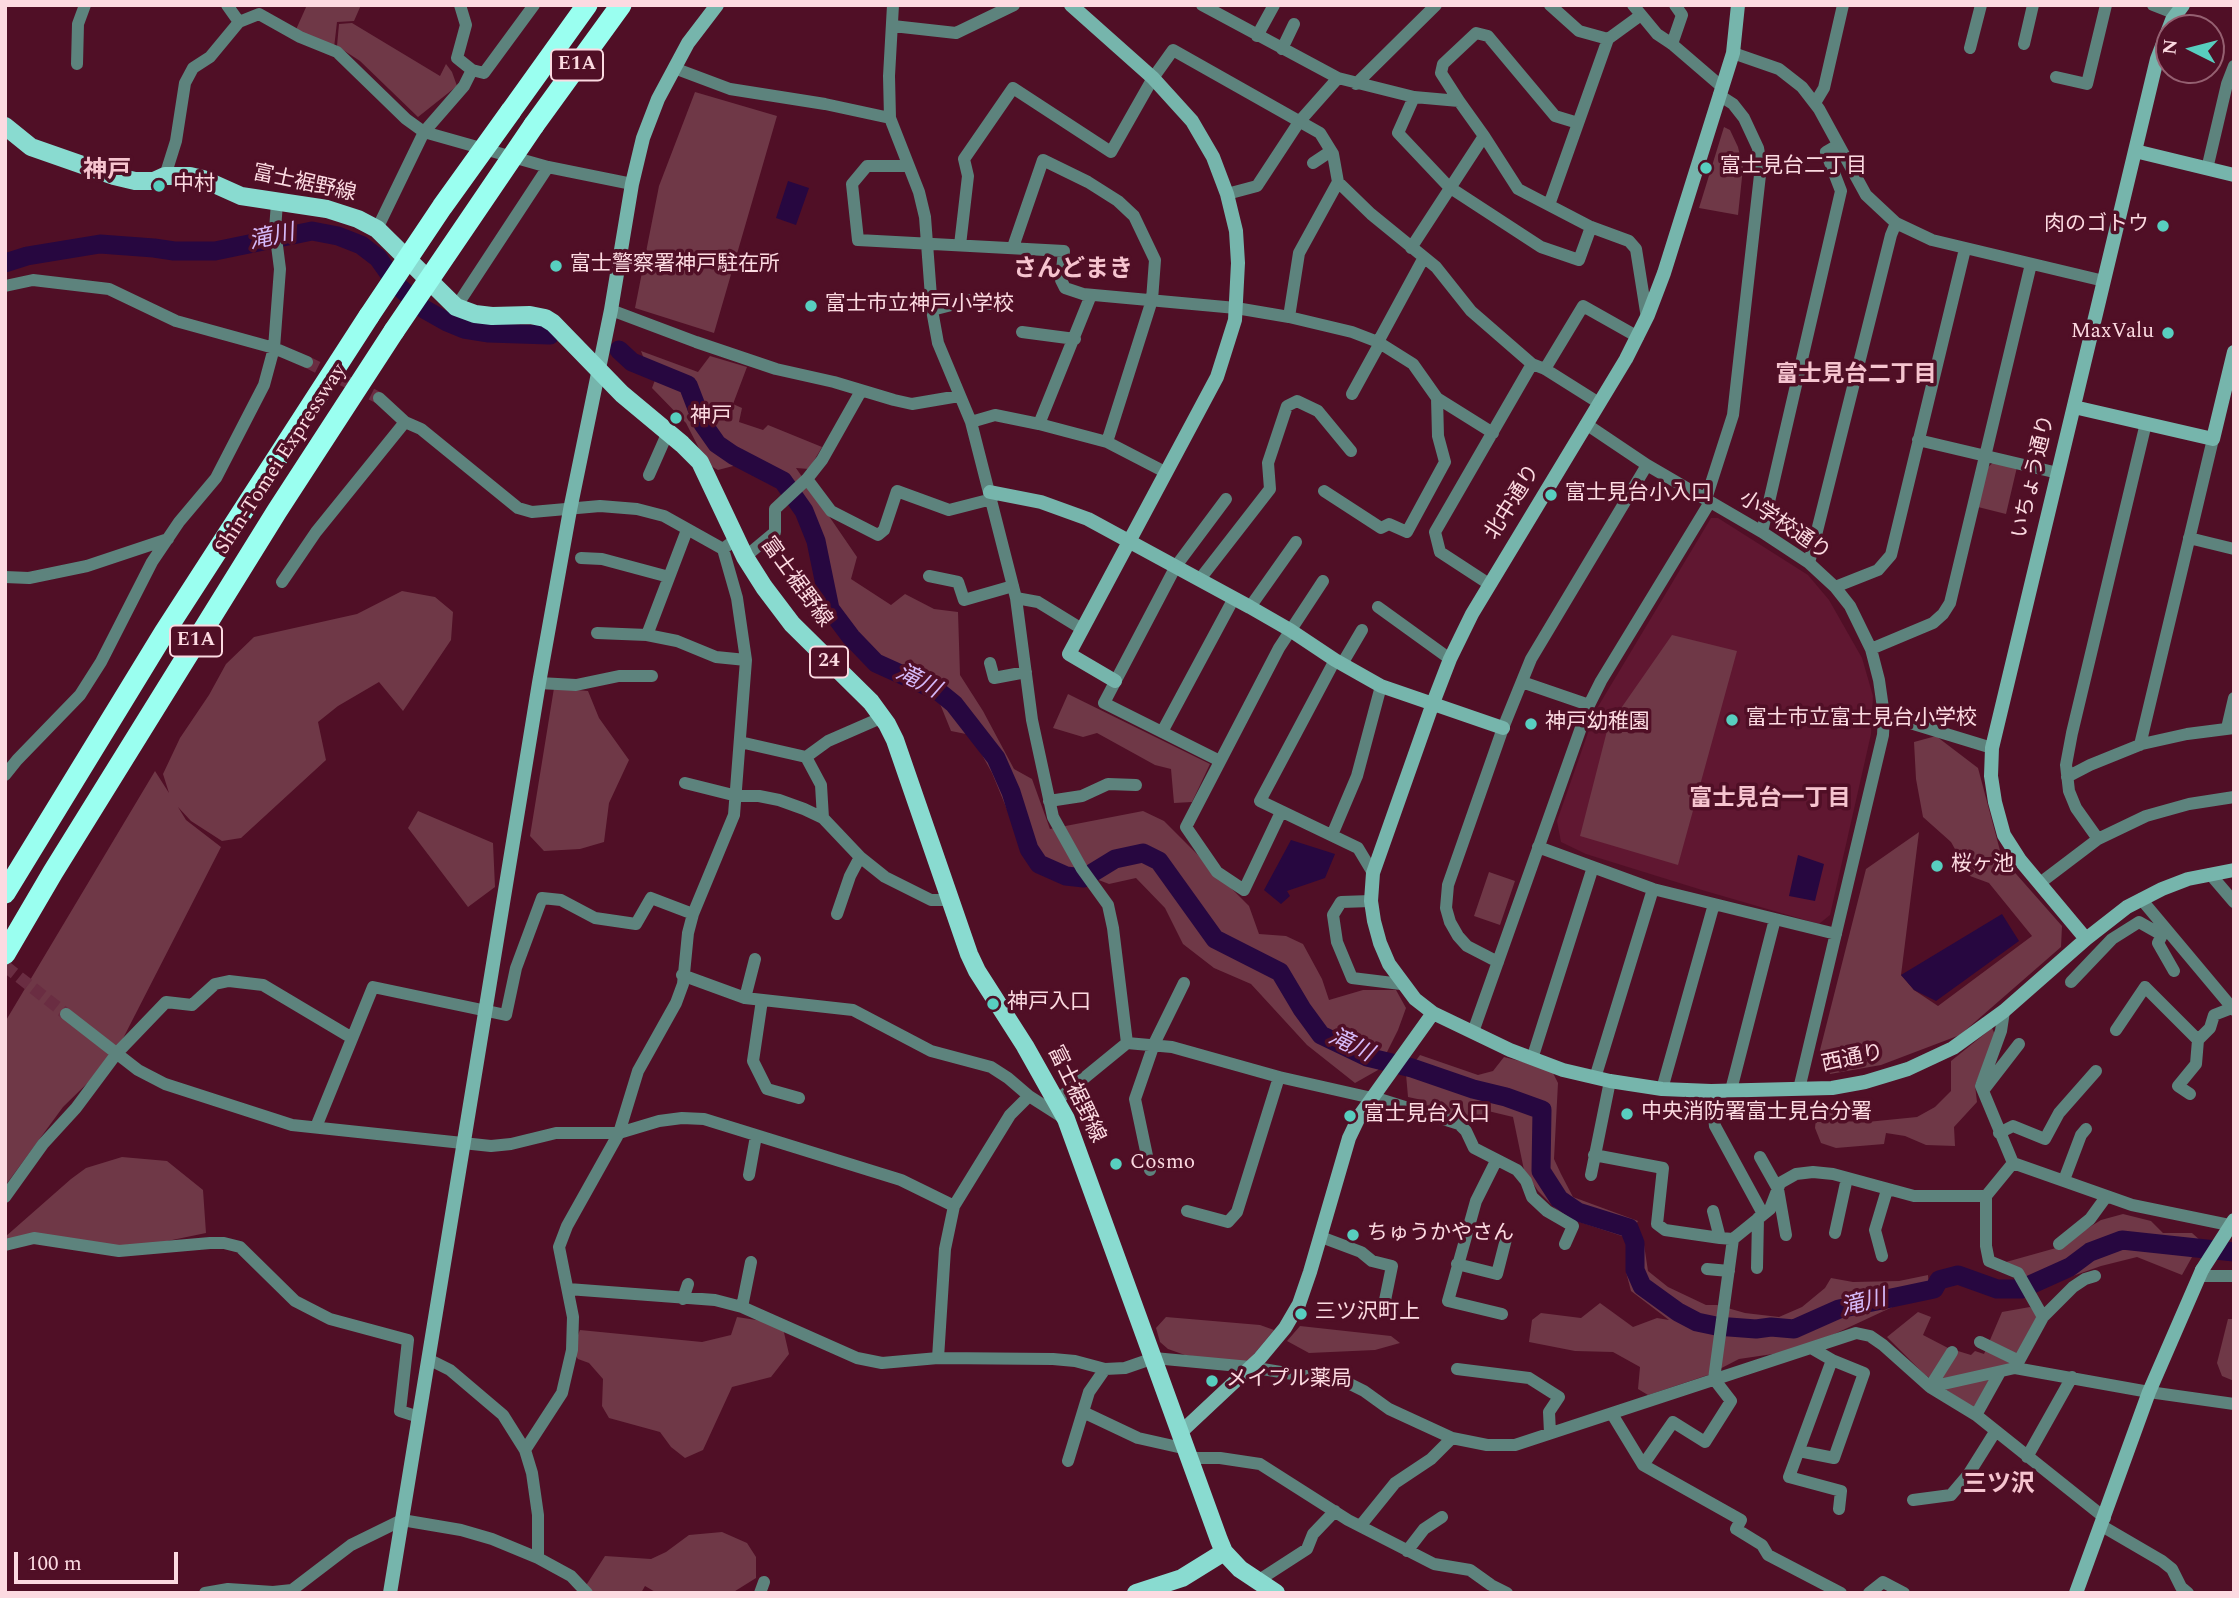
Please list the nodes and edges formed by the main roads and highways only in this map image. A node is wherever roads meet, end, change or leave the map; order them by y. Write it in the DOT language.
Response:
graph roads {
  1 [pos="587,5"];
  2 [pos="621,5"];
  3 [pos="5,126"];
  4 [pos="5,893"];
  5 [pos="5,954"];
  6 [pos="1224,1552"];
  7 [pos="1136,1593"];
  8 [pos="1276,1593"];
  1 -- 4 [label="highway, Shin-Tomei Expressway / E1A, bridge"];
  2 -- 5 [label="highway, Shin-Tomei Expressway / E1A, bridge"];
  3 -- 6 [label="main road, 富士裾野線 / 24"];
  6 -- 7 [label="main road"];
  6 -- 8 [label="main road, 富士裾野線 / 24"];
}
